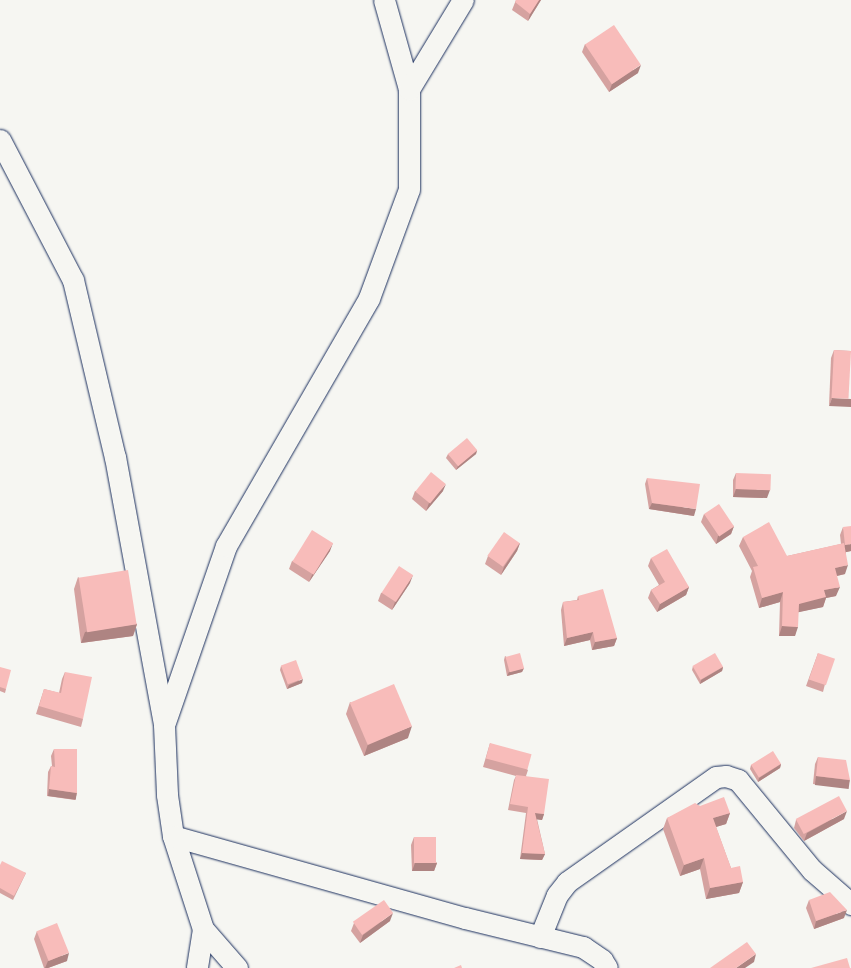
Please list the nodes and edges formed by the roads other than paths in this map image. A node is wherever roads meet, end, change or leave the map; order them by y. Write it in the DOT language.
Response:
graph roads {
  1 [pos="384,0"];
  2 [pos="463,0"];
  3 [pos="409,89"];
  4 [pos="0,140"];
  5 [pos="0,174"];
  6 [pos="36,209"];
  7 [pos="164,725"];
  8 [pos="173,836"];
  9 [pos="851,904"];
  10 [pos="203,929"];
  11 [pos="540,937"];
  12 [pos="196,968"];
  13 [pos="237,968"];
  14 [pos="607,968"];
  1 -- 3 [label="street"];
  2 -- 3 [label="street"];
  3 -- 7 [label="street"];
  4 -- 6 [label="street"];
  5 -- 6 [label="street"];
  6 -- 7 [label="street"];
  7 -- 8 [label="street"];
  8 -- 10 [label="street"];
  8 -- 11 [label="street"];
  9 -- 11 [label="street"];
  10 -- 12 [label="street"];
  10 -- 13 [label="street"];
  11 -- 14 [label="street"];
}
